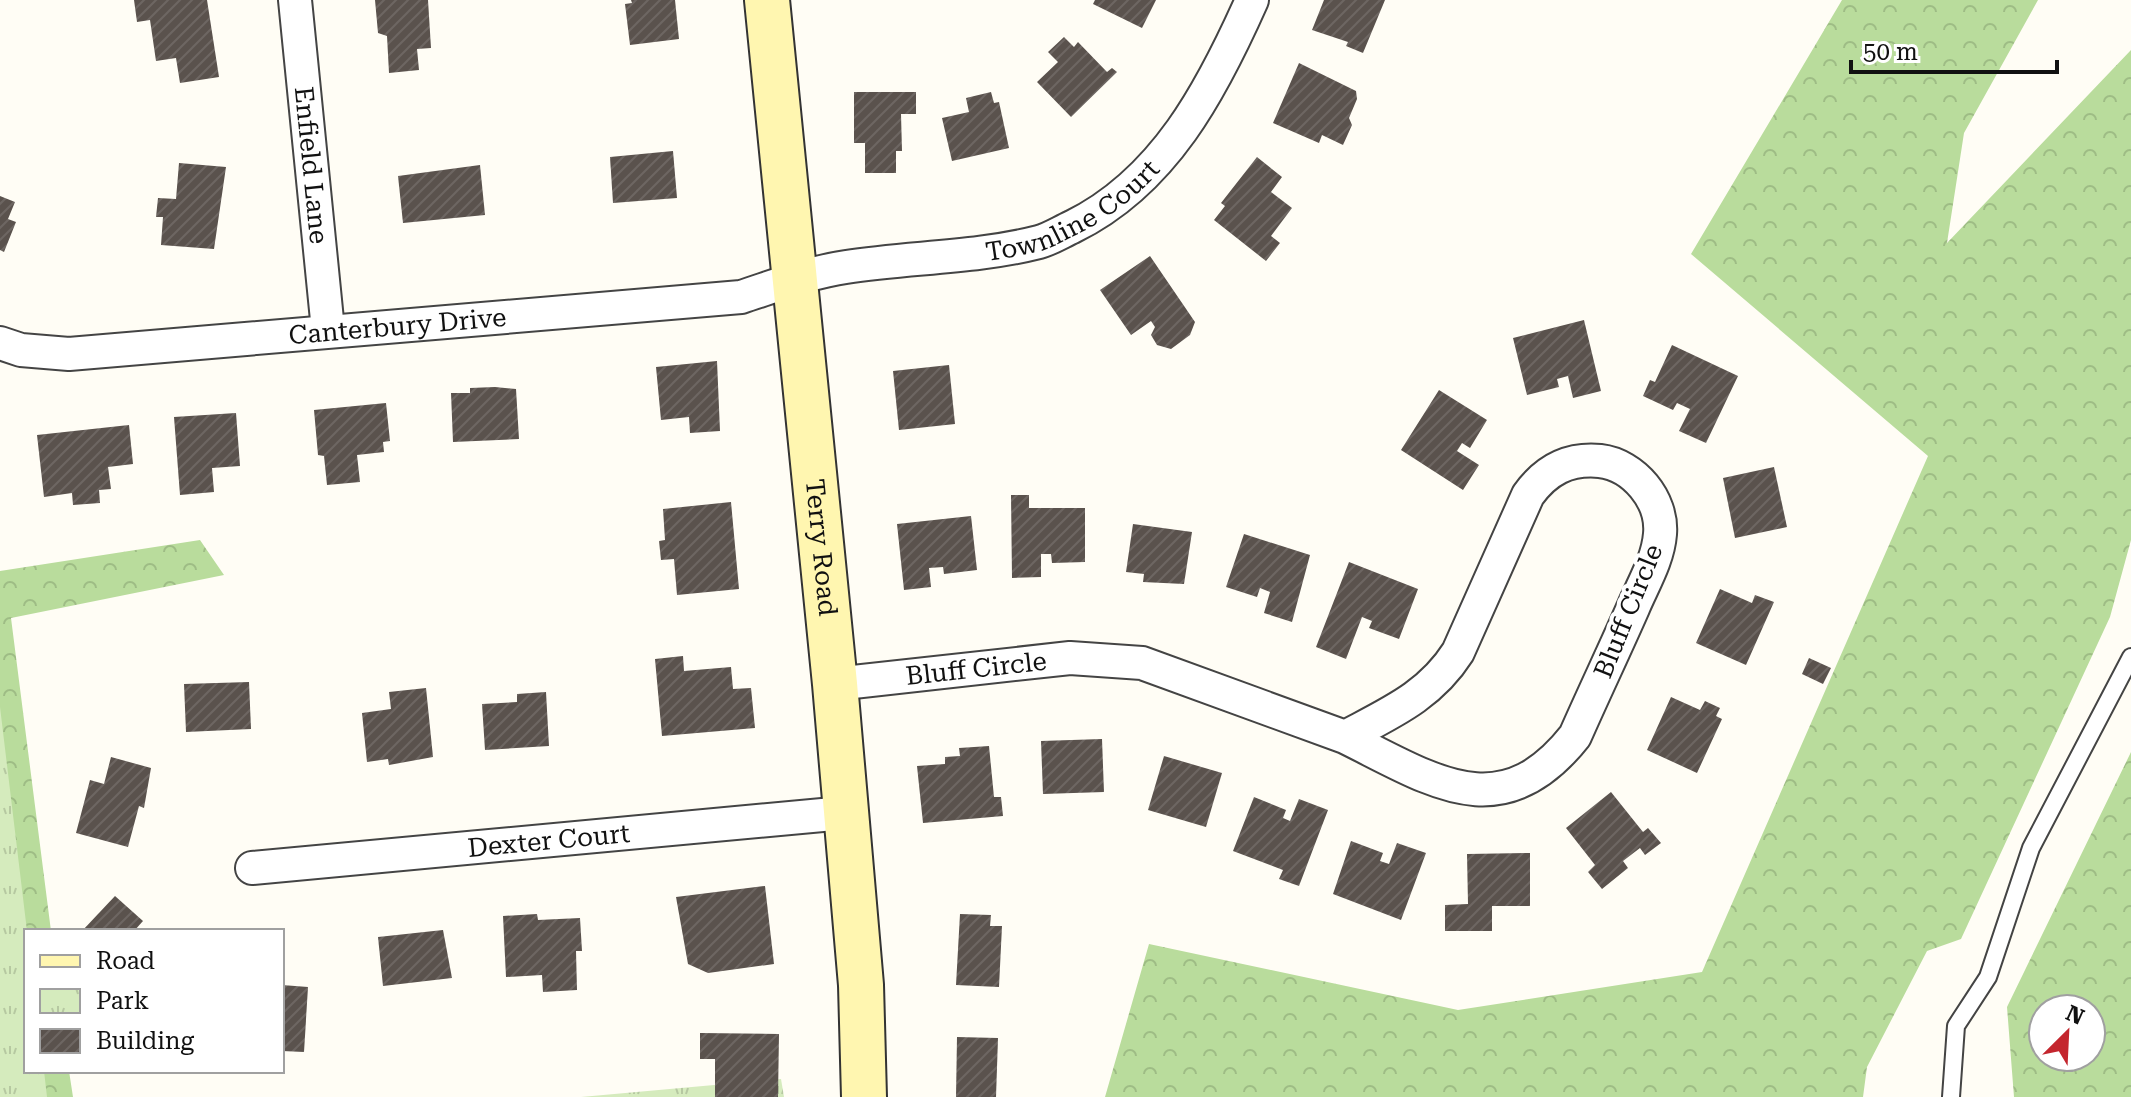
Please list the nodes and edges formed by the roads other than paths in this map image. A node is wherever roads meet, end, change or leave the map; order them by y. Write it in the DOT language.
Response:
graph roads {
  1 [pos="295,0"];
  2 [pos="767,0"];
  3 [pos="1252,0"];
  4 [pos="795,280"];
  5 [pos="328,330"];
  6 [pos="0,343"];
  7 [pos="2131,657"];
  8 [pos="835,684"];
  9 [pos="1345,737"];
  10 [pos="844,813"];
  11 [pos="252,868"];
  12 [pos="864,1097"];
  13 [pos="1951,1097"];
  1 -- 5 [label="street, Enfield Lane"];
  2 -- 4 [label="street, Terry Road"];
  3 -- 4 [label="street, Townline Court"];
  4 -- 5 [label="street, Canterbury Drive"];
  4 -- 8 [label="street, Terry Road"];
  5 -- 6 [label="street, Canterbury Drive"];
  7 -- 13 [label="lane"];
  8 -- 9 [label="street, Bluff Circle"];
  8 -- 10 [label="street, Terry Road"];
  9 -- 9 [label="street, Bluff Circle"];
  10 -- 11 [label="street, Dexter Court"];
  10 -- 12 [label="street, Terry Road"];
}
